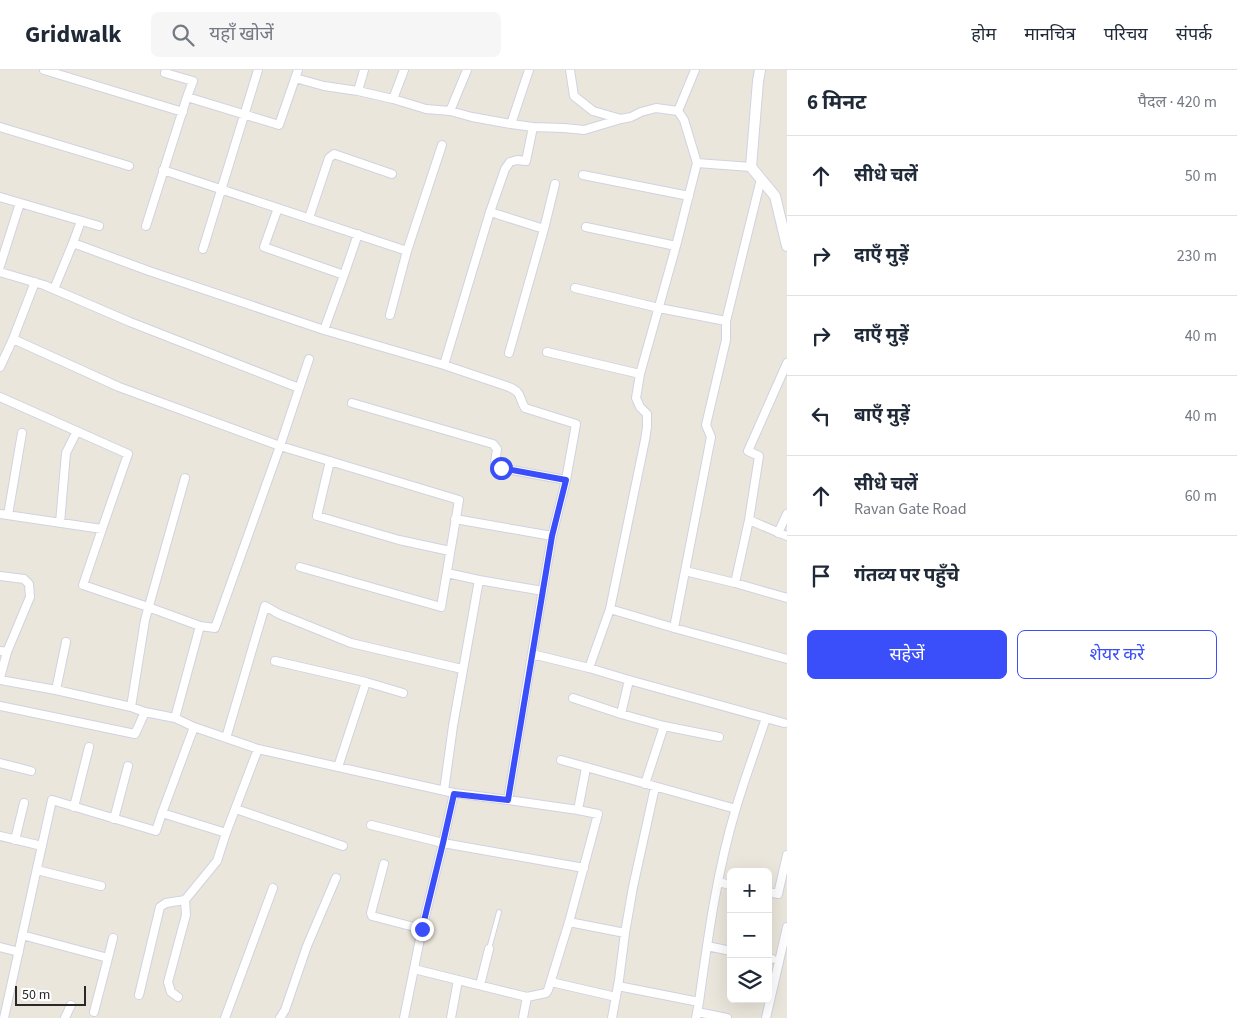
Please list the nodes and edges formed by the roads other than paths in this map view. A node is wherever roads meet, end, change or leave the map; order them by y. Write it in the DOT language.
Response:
graph roads {
  1 [pos="44,70"];
  2 [pos="258,70"];
  3 [pos="364,70"];
  4 [pos="404,70"];
  5 [pos="467,70"];
  6 [pos="529,70"];
  7 [pos="570,70"];
  8 [pos="695,70"];
  9 [pos="760,70"];
  10 [pos="165,73"];
  11 [pos="296,74"];
  12 [pos="358,91"];
  13 [pos="188,97"];
  14 [pos="394,99"];
  15 [pos="450,111"];
  16 [pos="678,111"];
  17 [pos="183,112"];
  18 [pos="244,115"];
  19 [pos="621,119"];
  20 [pos="511,124"];
  21 [pos="0,127"];
  22 [pos="534,128"];
  23 [pos="442,145"];
  24 [pos="697,162"];
  25 [pos="129,166"];
  26 [pos="751,167"];
  27 [pos="163,170"];
  28 [pos="392,174"];
  29 [pos="583,175"];
  30 [pos="760,179"];
  31 [pos="554,184"];
  32 [pos="222,190"];
  33 [pos="689,196"];
  34 [pos="0,197"];
  35 [pos="20,203"];
  36 [pos="278,208"];
  37 [pos="490,212"];
  38 [pos="309,218"];
  39 [pos="81,221"];
  40 [pos="98,226"];
  41 [pos="146,226"];
  42 [pos="586,227"];
  43 [pos="544,229"];
  44 [pos="358,234"];
  45 [pos="786,242"];
  46 [pos="73,243"];
  47 [pos="676,246"];
  48 [pos="203,249"];
  49 [pos="407,251"];
  50 [pos="0,266"];
  51 [pos="0,272"];
  52 [pos="344,275"];
  53 [pos="35,282"];
  54 [pos="575,288"];
  55 [pos="54,289"];
  56 [pos="659,308"];
  57 [pos="390,315"];
  58 [pos="726,321"];
  59 [pos="324,330"];
  60 [pos="13,339"];
  61 [pos="547,352"];
  62 [pos="509,353"];
  63 [pos="309,359"];
  64 [pos="787,364"];
  65 [pos="444,365"];
  66 [pos="0,367"];
  67 [pos="640,374"];
  68 [pos="299,388"];
  69 [pos="0,397"];
  70 [pos="352,403"];
  71 [pos="77,431"];
  72 [pos="22,433"];
  73 [pos="280,446"];
  74 [pos="330,462"];
  75 [pos="185,478"];
  76 [pos="566,480"];
  77 [pos="787,514"];
  78 [pos="4,515"];
  79 [pos="456,519"];
  80 [pos="749,520"];
  81 [pos="60,523"];
  82 [pos="102,529"];
  83 [pos="778,533"];
  84 [pos="552,536"];
  85 [pos="787,536"];
  86 [pos="450,551"];
  87 [pos="300,567"];
  88 [pos="685,570"];
  89 [pos="446,573"];
  90 [pos="0,576"];
  91 [pos="479,580"];
  92 [pos="735,583"];
  93 [pos="543,591"];
  94 [pos="787,598"];
  95 [pos="148,607"];
  96 [pos="610,609"];
  97 [pos="200,626"];
  98 [pos="674,628"];
  99 [pos="66,642"];
  100 [pos="4,651"];
  101 [pos="532,654"];
  102 [pos="787,659"];
  103 [pos="275,661"];
  104 [pos="589,668"];
  105 [pos="462,669"];
  106 [pos="0,679"];
  107 [pos="629,680"];
  108 [pos="366,682"];
  109 [pos="56,690"];
  110 [pos="403,693"];
  111 [pos="573,698"];
  112 [pos="0,706"];
  113 [pos="131,707"];
  114 [pos="145,712"];
  115 [pos="621,714"];
  116 [pos="175,718"];
  117 [pos="766,718"];
  118 [pos="784,723"];
  119 [pos="664,726"];
  120 [pos="194,727"];
  121 [pos="719,737"];
  122 [pos="226,738"];
  123 [pos="89,747"];
  124 [pos="258,749"];
  125 [pos="561,760"];
  126 [pos="0,763"];
  127 [pos="128,766"];
  128 [pos="338,767"];
  129 [pos="586,768"];
  130 [pos="31,771"];
  131 [pos="645,784"];
  132 [pos="655,787"];
  133 [pos="444,791"];
  134 [pos="454,794"];
  135 [pos="508,800"];
  136 [pos="24,803"];
  137 [pos="74,807"];
  138 [pos="236,809"];
  139 [pos="736,809"];
  140 [pos="578,810"];
  141 [pos="162,813"];
  142 [pos="114,819"];
  143 [pos="371,825"];
  144 [pos="226,833"];
  145 [pos="0,836"];
  146 [pos="15,840"];
  147 [pos="443,843"];
  148 [pos="42,846"];
  149 [pos="342,846"];
  150 [pos="787,856"];
  151 [pos="384,864"];
  152 [pos="584,868"];
  153 [pos="37,870"];
  154 [pos="336,878"];
  155 [pos="718,882"];
  156 [pos="727,884"];
  157 [pos="101,886"];
  158 [pos="273,888"];
  159 [pos="772,893"];
  160 [pos="185,900"];
  161 [pos="499,912"];
  162 [pos="569,922"];
  163 [pos="787,927"];
  164 [pos="422,929"];
  165 [pos="625,933"];
  166 [pos="22,935"];
  167 [pos="114,938"];
  168 [pos="707,946"];
  169 [pos="0,947"];
  170 [pos="489,949"];
  171 [pos="727,950"];
  172 [pos="19,952"];
  173 [pos="108,958"];
  174 [pos="414,969"];
  175 [pos="458,980"];
  176 [pos="551,982"];
  177 [pos="480,985"];
  178 [pos="618,986"];
  179 [pos="139,995"];
  180 [pos="616,996"];
  181 [pos="178,997"];
  182 [pos="527,997"];
  183 [pos="699,1002"];
  184 [pos="71,1005"];
  185 [pos="94,1012"];
  186 [pos="697,1015"];
  187 [pos="4,1018"];
  188 [pos="65,1018"];
  189 [pos="226,1018"];
  190 [pos="280,1018"];
  191 [pos="404,1018"];
  192 [pos="451,1018"];
  193 [pos="523,1018"];
  194 [pos="612,1018"];
  195 [pos="727,1018"];
  196 [pos="766,1018"];
  1 -- 17 [label="street"];
  2 -- 18 [label="street"];
  3 -- 12 [label="street"];
  4 -- 14 [label="street"];
  5 -- 15 [label="street"];
  6 -- 20 [label="street"];
  7 -- 19 [label="street"];
  8 -- 16 [label="street"];
  9 -- 26 [label="street"];
  10 -- 13 [label="street"];
  11 -- 12 [label="street"];
  11 -- 18 [label="street"];
  12 -- 14 [label="street"];
  13 -- 17 [label="street"];
  13 -- 18 [label="street"];
  14 -- 15 [label="street"];
  15 -- 20 [label="street"];
  16 -- 19 [label="street"];
  16 -- 24 [label="street"];
  17 -- 27 [label="street"];
  18 -- 32 [label="street"];
  19 -- 22 [label="street"];
  20 -- 22 [label="street"];
  21 -- 25 [label="street"];
  22 -- 37 [label="street"];
  23 -- 49 [label="street"];
  24 -- 26 [label="street"];
  24 -- 33 [label="street"];
  26 -- 30 [label="street"];
  27 -- 32 [label="street"];
  27 -- 41 [label="street"];
  28 -- 38 [label="street"];
  29 -- 33 [label="street"];
  30 -- 45 [label="street"];
  30 -- 58 [label="street"];
  31 -- 43 [label="street"];
  32 -- 36 [label="street"];
  32 -- 48 [label="street"];
  33 -- 47 [label="street"];
  34 -- 35 [label="street"];
  35 -- 39 [label="street"];
  35 -- 50 [label="street"];
  36 -- 38 [label="street"];
  36 -- 52 [label="street"];
  37 -- 43 [label="street"];
  37 -- 65 [label="street"];
  38 -- 44 [label="street"];
  39 -- 40 [label="street"];
  39 -- 46 [label="street"];
  42 -- 47 [label="street"];
  43 -- 62 [label="street"];
  44 -- 49 [label="street"];
  44 -- 52 [label="street"];
  46 -- 55 [label="street"];
  46 -- 59 [label="street"];
  47 -- 56 [label="street"];
  49 -- 57 [label="street"];
  51 -- 53 [label="street"];
  52 -- 59 [label="street"];
  53 -- 55 [label="street"];
  53 -- 60 [label="street"];
  54 -- 56 [label="street"];
  55 -- 68 [label="street"];
  56 -- 58 [label="street"];
  56 -- 67 [label="street"];
  58 -- 88 [label="street"];
  59 -- 65 [label="street"];
  60 -- 66 [label="street"];
  60 -- 73 [label="street"];
  61 -- 67 [label="street"];
  63 -- 68 [label="street"];
  64 -- 80 [label="street"];
  65 -- 76 [label="street"];
  67 -- 96 [label="street"];
  68 -- 73 [label="street"];
  69 -- 71 [label="street"];
  70 -- 76 [label="street"];
  71 -- 81 [label="street"];
  71 -- 82 [label="street"];
  72 -- 78 [label="street"];
  73 -- 74 [label="street"];
  73 -- 97 [label="street"];
  74 -- 79 [label="street"];
  74 -- 86 [label="street"];
  75 -- 95 [label="street"];
  76 -- 84 [label="street"];
  77 -- 83 [label="street"];
  78 -- 81 [label="street"];
  79 -- 84 [label="street"];
  79 -- 86 [label="street"];
  80 -- 83 [label="street"];
  80 -- 92 [label="street"];
  81 -- 82 [label="street"];
  82 -- 95 [label="street"];
  83 -- 85 [label="street"];
  84 -- 93 [label="street"];
  86 -- 89 [label="street"];
  87 -- 89 [label="street"];
  88 -- 92 [label="street"];
  88 -- 98 [label="street"];
  89 -- 91 [label="street"];
  90 -- 100 [label="street"];
  91 -- 93 [label="street"];
  91 -- 105 [label="street"];
  92 -- 94 [label="street"];
  93 -- 101 [label="street"];
  95 -- 97 [label="street"];
  95 -- 113 [label="street"];
  96 -- 98 [label="street"];
  96 -- 104 [label="street"];
  97 -- 116 [label="street"];
  98 -- 102 [label="street"];
  99 -- 109 [label="street"];
  100 -- 106 [label="street"];
  101 -- 104 [label="street"];
  101 -- 135 [label="street"];
  103 -- 108 [label="street"];
  104 -- 107 [label="street"];
  105 -- 122 [label="street"];
  105 -- 133 [label="street"];
  106 -- 109 [label="street"];
  107 -- 115 [label="street"];
  107 -- 117 [label="street"];
  108 -- 110 [label="street"];
  108 -- 128 [label="street"];
  109 -- 113 [label="street"];
  111 -- 115 [label="street"];
  112 -- 114 [label="street"];
  113 -- 114 [label="street"];
  114 -- 116 [label="street"];
  115 -- 119 [label="street"];
  116 -- 120 [label="street"];
  117 -- 118 [label="street"];
  117 -- 139 [label="street"];
  119 -- 121 [label="street"];
  119 -- 131 [label="street"];
  120 -- 122 [label="street"];
  120 -- 141 [label="street"];
  122 -- 124 [label="street"];
  123 -- 137 [label="street"];
  124 -- 128 [label="street"];
  124 -- 138 [label="street"];
  125 -- 129 [label="street"];
  126 -- 130 [label="street"];
  127 -- 142 [label="street"];
  128 -- 133 [label="street"];
  129 -- 131 [label="street"];
  129 -- 140 [label="street"];
  131 -- 132 [label="street"];
  132 -- 139 [label="street"];
  132 -- 165 [label="street"];
  133 -- 134 [label="street"];
  134 -- 135 [label="street"];
  134 -- 147 [label="street"];
  135 -- 140 [label="street"];
  136 -- 146 [label="street"];
  137 -- 142 [label="street"];
  137 -- 148 [label="street"];
  138 -- 144 [label="street"];
  138 -- 149 [label="street"];
  139 -- 155 [label="street"];
  140 -- 152 [label="street"];
  141 -- 142 [label="street"];
  141 -- 144 [label="street"];
  143 -- 147 [label="street"];
  144 -- 160 [label="street"];
  145 -- 146 [label="street"];
  146 -- 148 [label="street"];
  147 -- 152 [label="street"];
  147 -- 164 [label="street"];
  148 -- 153 [label="street"];
  150 -- 159 [label="street"];
  151 -- 164 [label="street"];
  152 -- 162 [label="street"];
  153 -- 157 [label="street"];
  153 -- 166 [label="street"];
  154 -- 190 [label="street"];
  155 -- 156 [label="street"];
  155 -- 168 [label="street"];
  158 -- 189 [label="street"];
  160 -- 179 [label="street"];
  160 -- 181 [label="street"];
  161 -- 170 [label="lane"];
  162 -- 165 [label="street"];
  162 -- 176 [label="street"];
  163 -- 196 [label="street"];
  164 -- 174 [label="street"];
  165 -- 178 [label="street"];
  166 -- 172 [label="street"];
  166 -- 173 [label="street"];
  167 -- 173 [label="street"];
  168 -- 171 [label="street"];
  168 -- 183 [label="street"];
  169 -- 172 [label="street"];
  170 -- 177 [label="street"];
  172 -- 187 [label="street"];
  173 -- 185 [label="street"];
  174 -- 175 [label="street"];
  174 -- 191 [label="street"];
  175 -- 177 [label="street"];
  175 -- 192 [label="street"];
  176 -- 180 [label="street"];
  176 -- 182 [label="street"];
  177 -- 182 [label="street"];
  178 -- 180 [label="street"];
  178 -- 183 [label="street"];
  180 -- 194 [label="street"];
  182 -- 193 [label="street"];
  183 -- 186 [label="street"];
  184 -- 188 [label="street"];
  186 -- 195 [label="street"];
}
